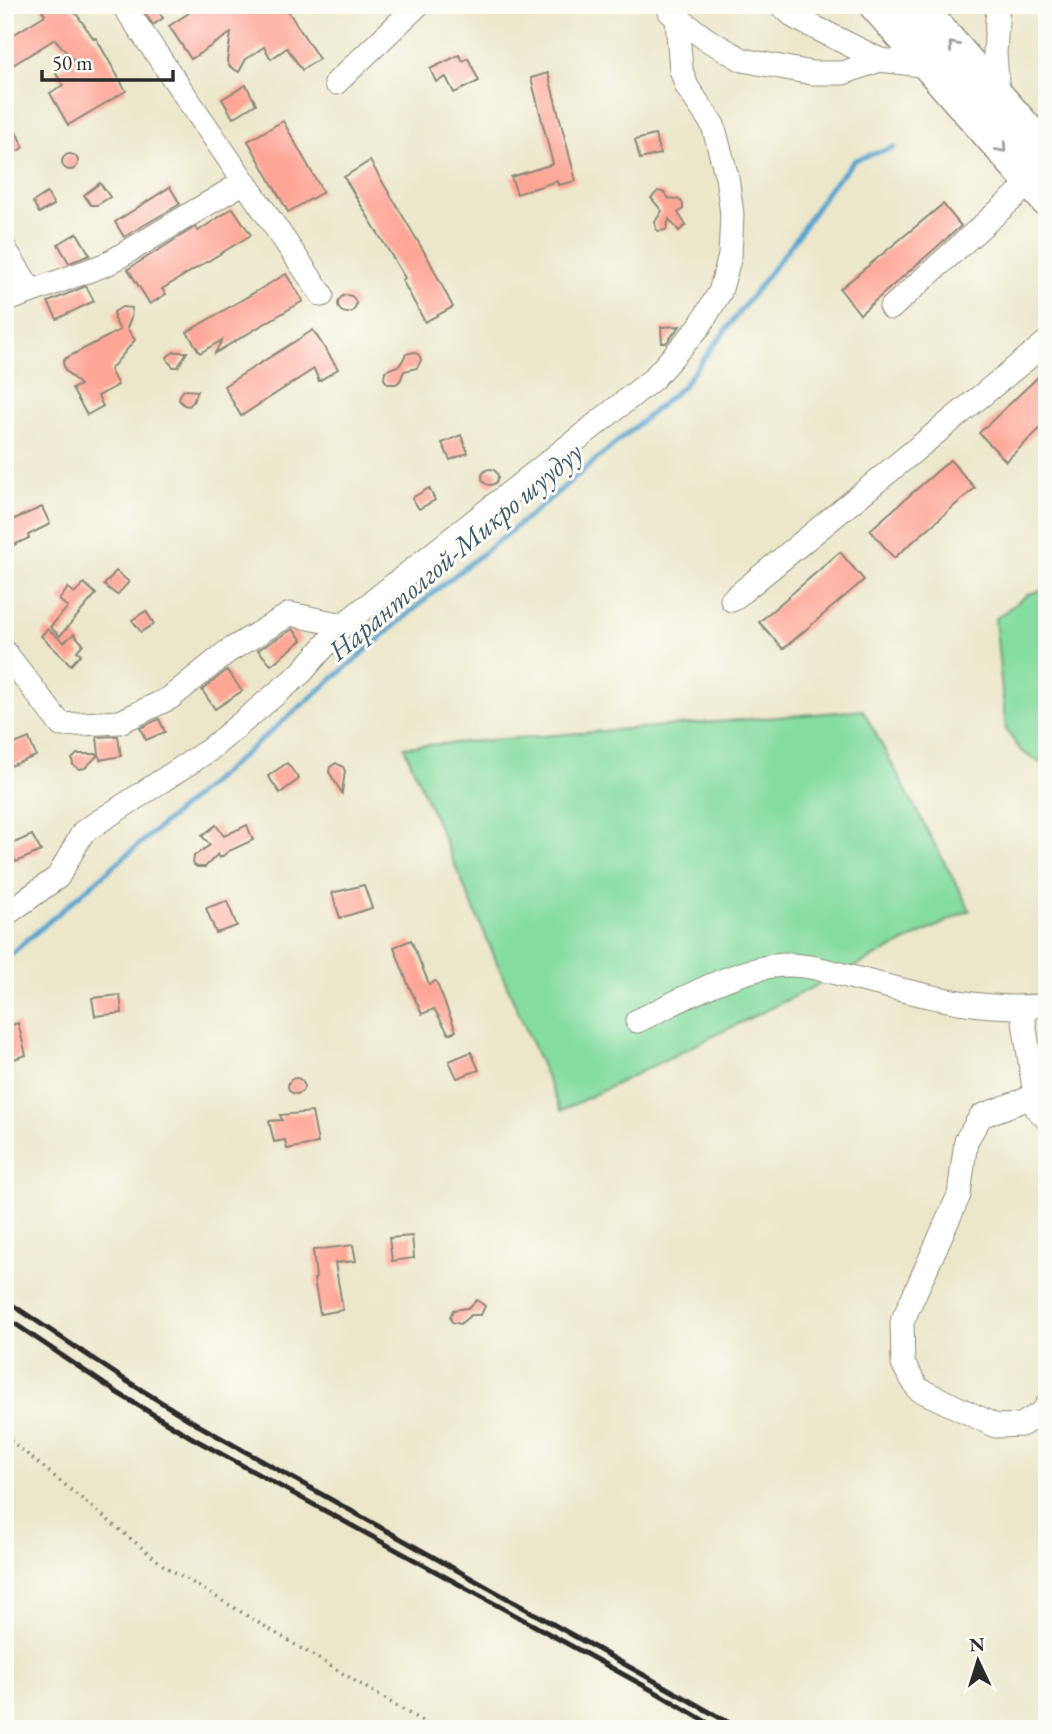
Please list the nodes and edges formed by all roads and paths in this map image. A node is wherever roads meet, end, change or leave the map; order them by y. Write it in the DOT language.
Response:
graph roads {
  1 [pos="123,5"];
  2 [pos="418,5"];
  3 [pos="781,5"];
  4 [pos="876,5"];
  5 [pos="917,5"];
  6 [pos="998,5"];
  7 [pos="671,10"];
  8 [pos="880,60"];
  9 [pos="929,65"];
  10 [pos="336,83"];
  11 [pos="983,95"];
  12 [pos="1047,153"];
  13 [pos="244,182"];
  14 [pos="1039,191"];
  15 [pos="5,249"];
  16 [pos="31,292"];
  17 [pos="321,295"];
  18 [pos="5,301"];
  19 [pos="891,308"];
  20 [pos="1047,342"];
  21 [pos="732,600"];
  22 [pos="343,625"];
  23 [pos="5,652"];
  24 [pos="5,915"];
  25 [pos="1047,1004"];
  26 [pos="1022,1008"];
  27 [pos="637,1021"];
  28 [pos="1041,1090"];
  29 [pos="1047,1119"];
  30 [pos="1047,1405"];
  31 [pos="5,1436"];
  32 [pos="435,1729"];
  1 -- 13 [label="lane"];
  2 -- 10 [label="lane"];
  3 -- 8 [label="lane"];
  4 -- 9 [label="highway"];
  11 -- 5 [label="highway, one-way"];
  6 -- 11 [label="lane"];
  7 -- 8 [label="lane"];
  7 -- 22 [label="lane"];
  8 -- 9 [label="lane"];
  9 -- 11 [label="highway"];
  11 -- 12 [label="highway"];
  11 -- 14 [label="highway, one-way"];
  13 -- 16 [label="lane"];
  13 -- 17 [label="lane"];
  14 -- 19 [label="lane"];
  15 -- 16 [label="lane"];
  16 -- 18 [label="lane"];
  20 -- 21 [label="lane"];
  22 -- 23 [label="lane"];
  22 -- 24 [label="lane"];
  25 -- 26 [label="lane"];
  26 -- 27 [label="lane"];
  26 -- 28 [label="lane"];
  28 -- 29 [label="lane"];
  28 -- 30 [label="lane"];
  31 -- 32 [label="path"];
}
